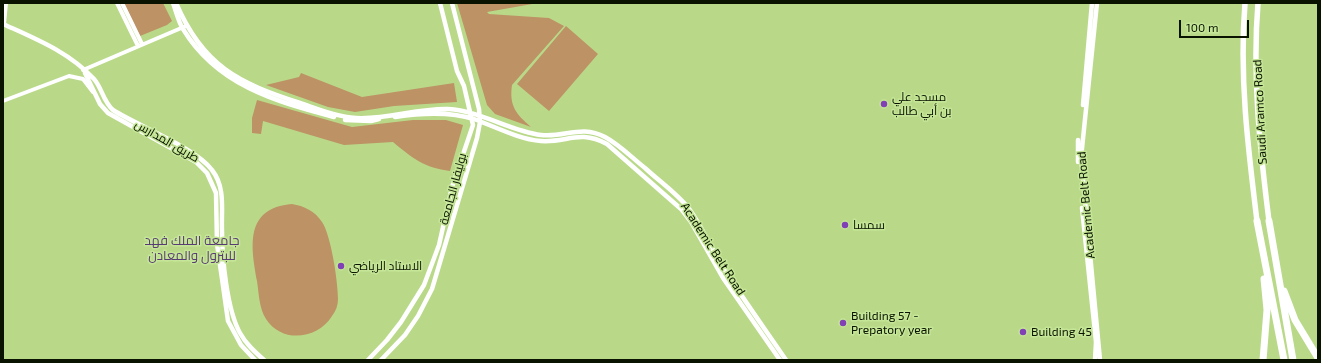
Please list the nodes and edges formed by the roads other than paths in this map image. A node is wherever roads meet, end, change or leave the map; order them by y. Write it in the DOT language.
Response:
graph roads {
  1 [pos="6,3"];
  2 [pos="117,3"];
  3 [pos="122,3"];
  4 [pos="173,3"];
  5 [pos="176,3"];
  6 [pos="440,3"];
  7 [pos="452,3"];
  8 [pos="1092,3"];
  9 [pos="1097,3"];
  10 [pos="1245,3"];
  11 [pos="1258,3"];
  12 [pos="3,24"];
  13 [pos="184,27"];
  14 [pos="140,45"];
  15 [pos="83,70"];
  16 [pos="98,99"];
  17 [pos="3,100"];
  18 [pos="480,116"];
  19 [pos="472,117"];
  20 [pos="480,122"];
  21 [pos="1256,221"];
  22 [pos="1269,221"];
  23 [pos="1275,260"];
  24 [pos="424,285"];
  25 [pos="432,289"];
  26 [pos="1318,358"];
  27 [pos="255,360"];
  28 [pos="264,360"];
  29 [pos="368,360"];
  30 [pos="381,360"];
  31 [pos="780,360"];
  32 [pos="786,360"];
  33 [pos="1095,360"];
  34 [pos="1100,360"];
  35 [pos="1263,360"];
  36 [pos="1284,360"];
  37 [pos="1293,360"];
  1 -- 12 [label="street"];
  2 -- 14 [label="street"];
  3 -- 14 [label="street"];
  4 -- 13 [label="street, Academic Belt Road"];
  5 -- 13 [label="street, Academic Belt Road"];
  6 -- 19 [label="street"];
  7 -- 18 [label="street, بوليفار الجامعة"];
  8 -- 33 [label="street, Academic Belt Road"];
  9 -- 34 [label="street, Academic Belt Road"];
  10 -- 21 [label="main road, Saudi Aramco Road"];
  11 -- 22 [label="main road, Saudi Aramco Road"];
  12 -- 15 [label="street"];
  13 -- 14 [label="street"];
  13 -- 19 [label="street, Academic Belt Road"];
  14 -- 15 [label="street"];
  15 -- 16 [label="street"];
  15 -- 28 [label="street, طريق المدارس"];
  16 -- 17 [label="street"];
  16 -- 27 [label="street"];
  18 -- 19 [label="street, Academic Belt Road"];
  18 -- 20 [label="street, بوليفار الجامعة"];
  18 -- 32 [label="street, Academic Belt Road"];
  19 -- 20 [label="street, Academic Belt Road"];
  19 -- 24 [label="street, بوليفار الجامعة"];
  20 -- 25 [label="street, بوليفار الجامعة"];
  20 -- 31 [label="street, Academic Belt Road"];
  21 -- 35 [label="highway"];
  21 -- 36 [label="highway"];
  22 -- 23 [label="highway"];
  23 -- 26 [label="highway"];
  23 -- 37 [label="highway"];
  24 -- 25 [label="street"];
  24 -- 29 [label="street, بوليفار الجامعة"];
  25 -- 30 [label="street, بوليفار الجامعة"];
}
